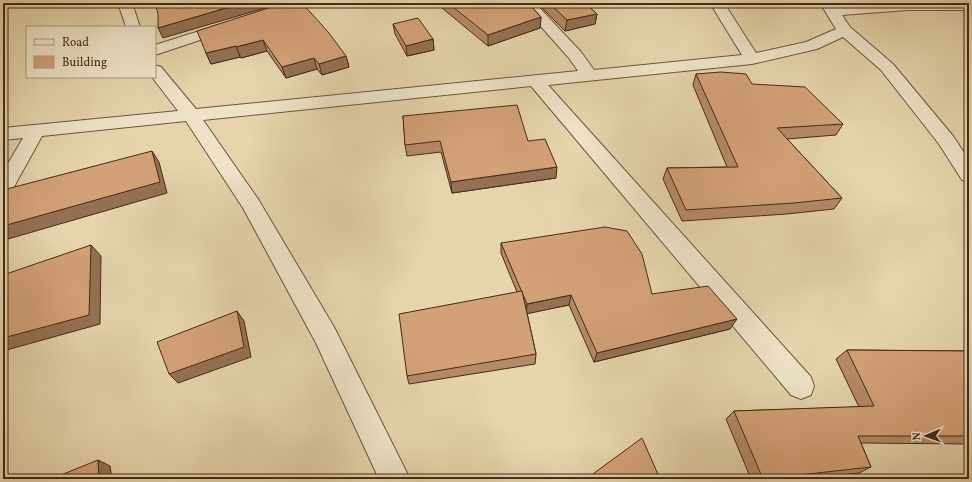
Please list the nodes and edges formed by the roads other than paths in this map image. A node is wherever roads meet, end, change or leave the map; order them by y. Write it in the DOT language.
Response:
graph roads {
  1 [pos="125,3"];
  2 [pos="527,3"];
  3 [pos="717,3"];
  4 [pos="969,6"];
  5 [pos="830,7"];
  6 [pos="243,22"];
  7 [pos="133,26"];
  8 [pos="844,30"];
  9 [pos="156,50"];
  10 [pos="752,59"];
  11 [pos="156,71"];
  12 [pos="589,75"];
  13 [pos="535,80"];
  14 [pos="191,115"];
  15 [pos="36,131"];
  16 [pos="3,134"];
  17 [pos="969,175"];
  18 [pos="3,189"];
  19 [pos="801,386"];
  20 [pos="395,479"];
  1 -- 7 [label="street"];
  2 -- 12 [label="street"];
  3 -- 10 [label="street"];
  4 -- 5 [label="street"];
  5 -- 8 [label="street"];
  6 -- 9 [label="street"];
  8 -- 10 [label="street"];
  8 -- 17 [label="street"];
  10 -- 12 [label="street"];
  11 -- 14 [label="street"];
  12 -- 13 [label="street"];
  13 -- 14 [label="street"];
  13 -- 19 [label="street"];
  14 -- 15 [label="street"];
  14 -- 20 [label="street"];
  15 -- 16 [label="street"];
  15 -- 18 [label="street"];
}
